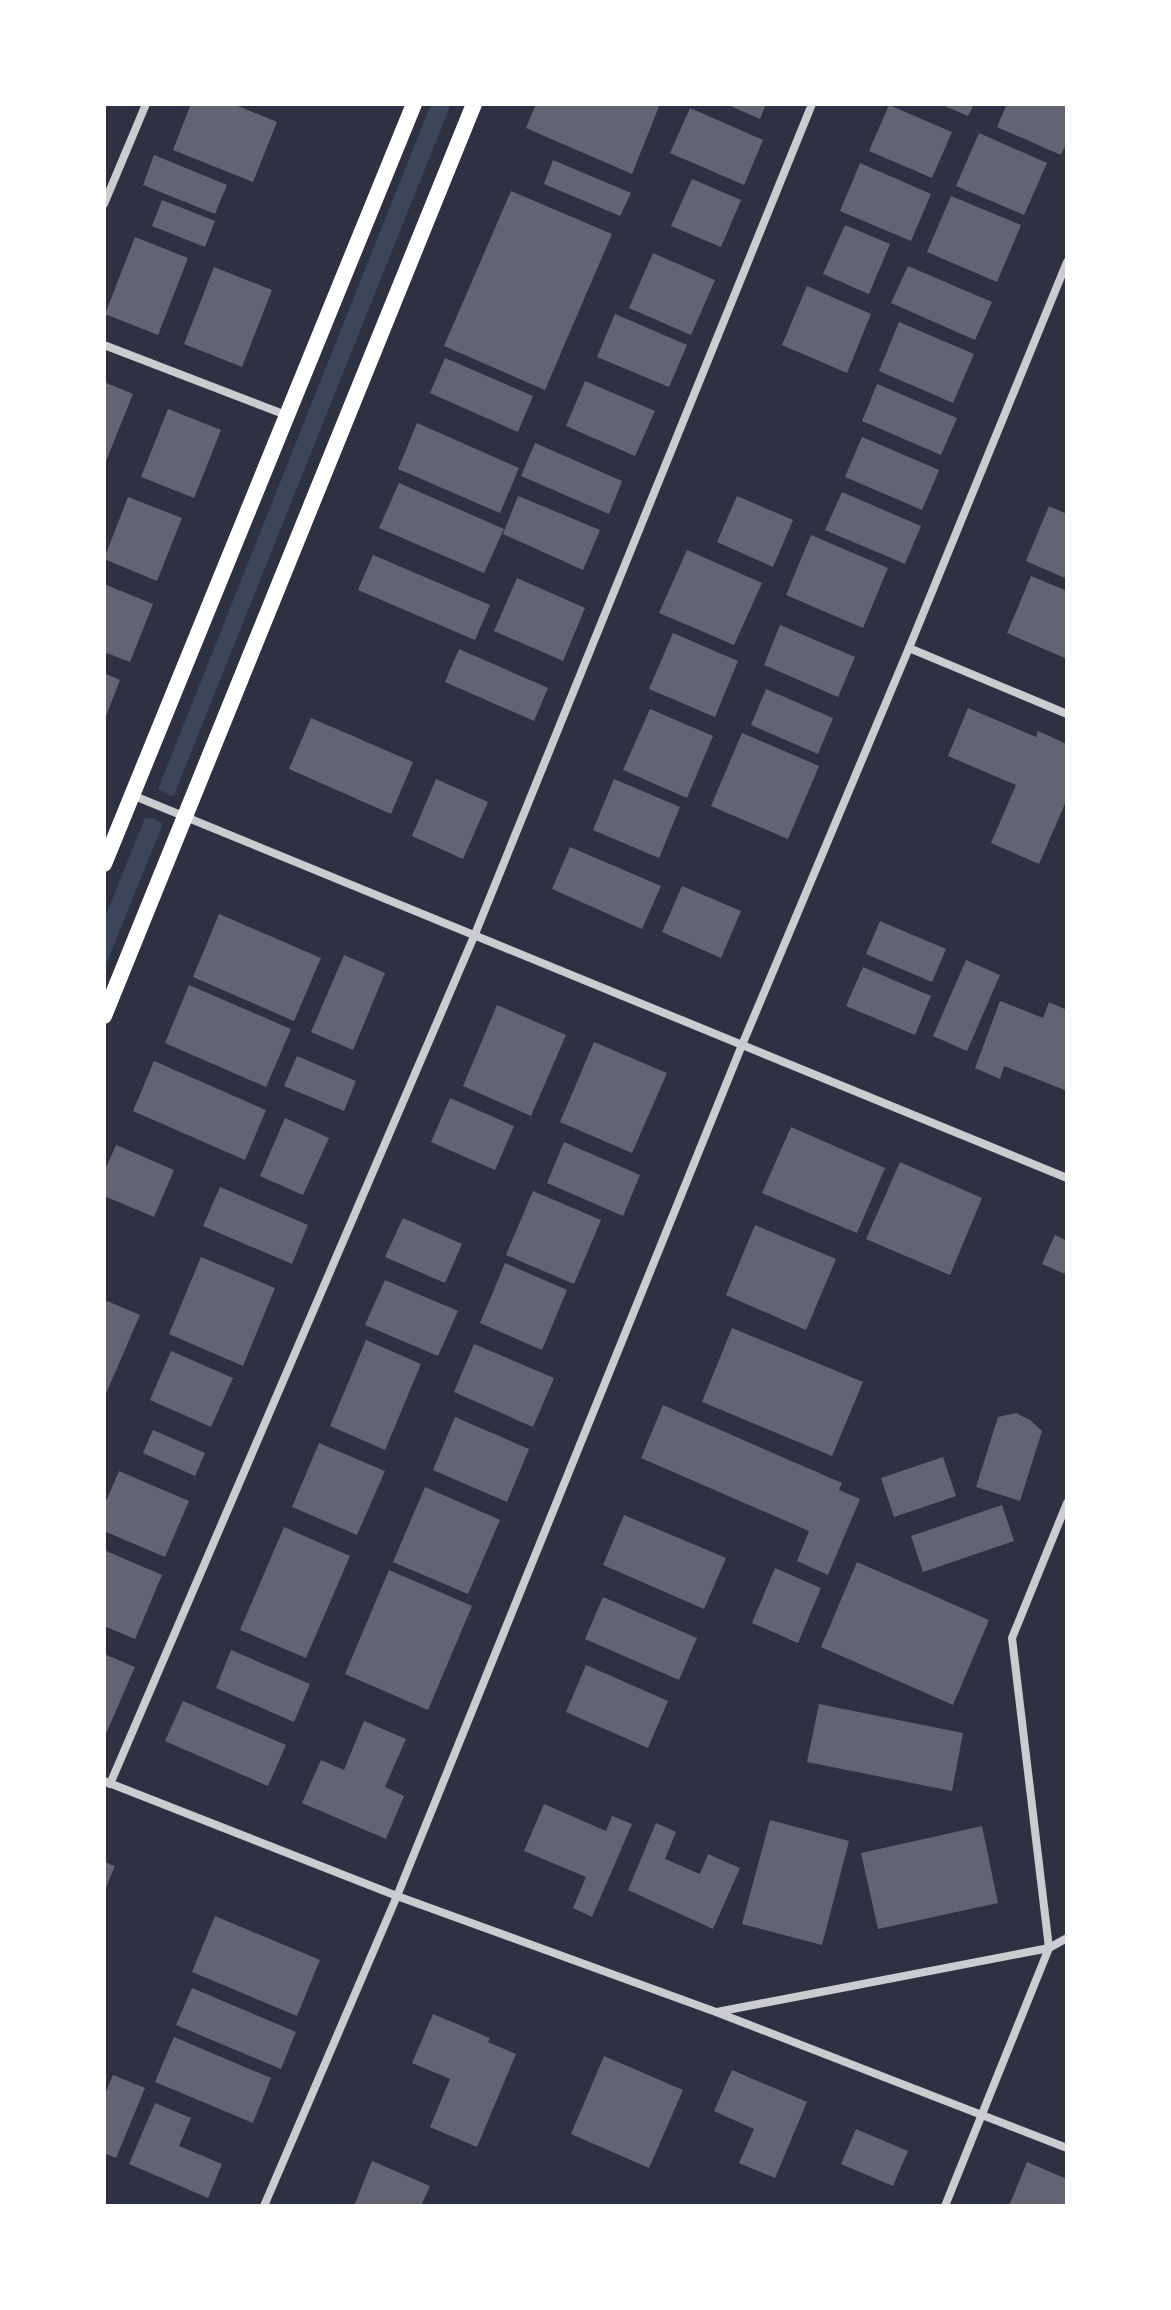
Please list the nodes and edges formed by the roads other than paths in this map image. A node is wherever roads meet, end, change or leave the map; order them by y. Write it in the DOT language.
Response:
graph roads {
  1 [pos="146,104"];
  2 [pos="414,104"];
  3 [pos="474,104"];
  4 [pos="812,104"];
  5 [pos="104,204"];
  6 [pos="1067,262"];
  7 [pos="104,345"];
  8 [pos="286,415"];
  9 [pos="909,648"];
  10 [pos="1067,714"];
  11 [pos="132,795"];
  12 [pos="186,816"];
  13 [pos="104,864"];
  14 [pos="475,934"];
  15 [pos="104,1016"];
  16 [pos="742,1045"];
  17 [pos="1067,1178"];
  18 [pos="1067,1503"];
  19 [pos="107,1783"];
  20 [pos="397,1896"];
  21 [pos="1067,1938"];
  22 [pos="1049,1948"];
  23 [pos="716,2012"];
  24 [pos="982,2116"];
  25 [pos="1067,2148"];
  26 [pos="264,2206"];
  27 [pos="945,2206"];
  1 -- 5 [label="street"];
  2 -- 8 [label="main road"];
  3 -- 12 [label="main road"];
  4 -- 14 [label="street"];
  6 -- 9 [label="street"];
  7 -- 8 [label="street"];
  8 -- 11 [label="main road"];
  9 -- 10 [label="street"];
  9 -- 16 [label="street"];
  11 -- 12 [label="street"];
  11 -- 13 [label="main road"];
  12 -- 14 [label="street"];
  12 -- 15 [label="main road"];
  14 -- 16 [label="street"];
  14 -- 19 [label="street"];
  16 -- 17 [label="street"];
  16 -- 20 [label="street"];
  18 -- 22 [label="street"];
  19 -- 20 [label="street"];
  20 -- 23 [label="street"];
  20 -- 26 [label="street"];
  21 -- 22 [label="street"];
  22 -- 23 [label="street"];
  22 -- 24 [label="street"];
  23 -- 24 [label="street"];
  24 -- 25 [label="street"];
  24 -- 27 [label="street"];
}
